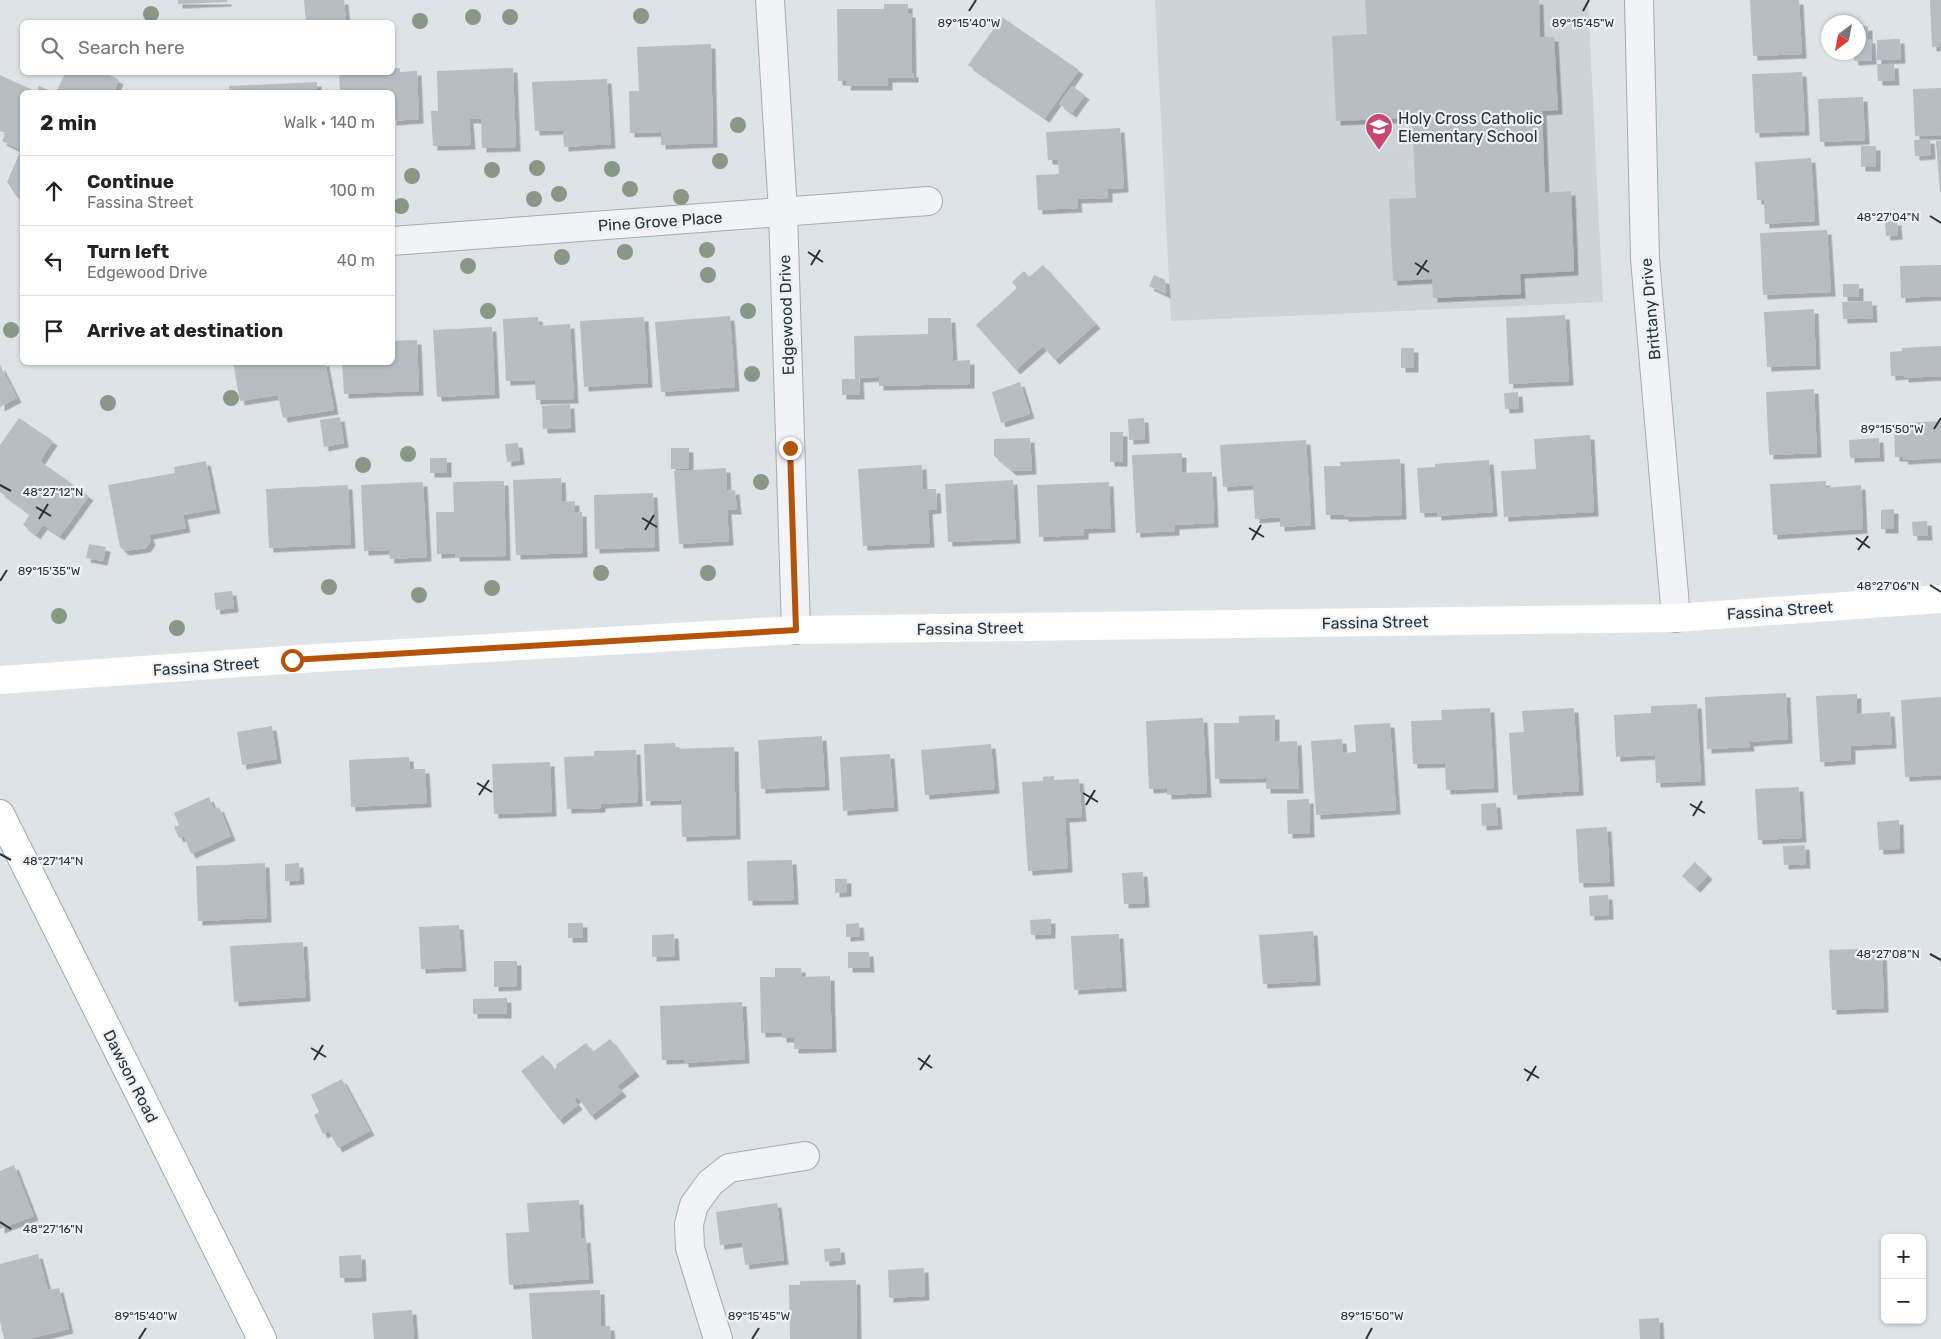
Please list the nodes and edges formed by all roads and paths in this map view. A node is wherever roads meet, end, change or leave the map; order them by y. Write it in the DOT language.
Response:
graph roads {
  1 [pos="770,0"];
  2 [pos="1638,0"];
  3 [pos="928,201"];
  4 [pos="783,211"];
  5 [pos="395,242"];
  6 [pos="1941,598"];
  7 [pos="1676,618"];
  8 [pos="796,630"];
  9 [pos="0,680"];
  10 [pos="0,814"];
  11 [pos="805,1156"];
  12 [pos="262,1339"];
  13 [pos="718,1339"];
  1 -- 4 [label="street, Edgewood Drive"];
  2 -- 7 [label="street, Brittany Drive"];
  3 -- 4 [label="street, Pine Grove Place"];
  4 -- 5 [label="street, Pine Grove Place"];
  4 -- 8 [label="street, Edgewood Drive"];
  6 -- 7 [label="street, Fassina Street"];
  7 -- 8 [label="street, Fassina Street"];
  8 -- 9 [label="street, Fassina Street"];
  10 -- 12 [label="street, Dawson Road"];
  11 -- 13 [label="street"];
}
